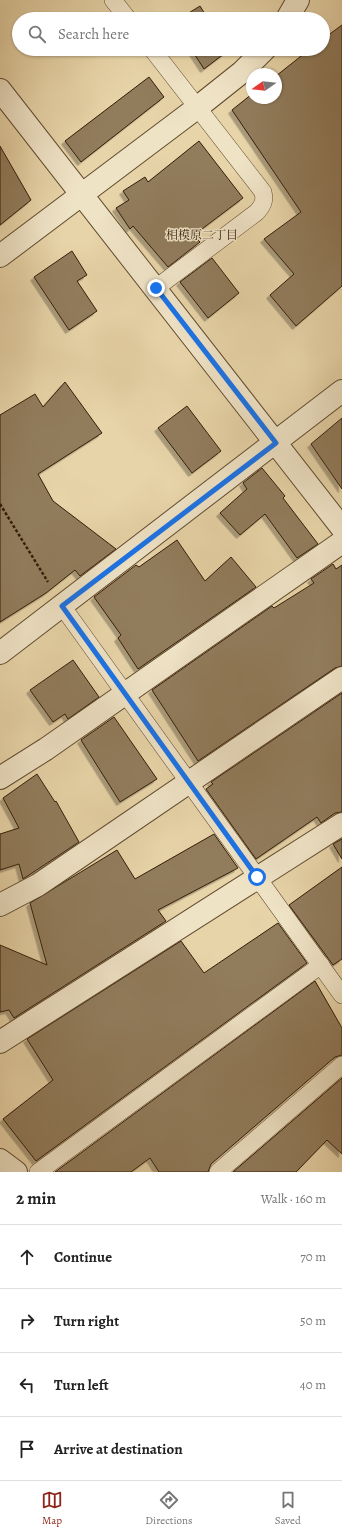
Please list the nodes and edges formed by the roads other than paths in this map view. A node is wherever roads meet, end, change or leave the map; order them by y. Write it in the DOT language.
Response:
graph roads {
  1 [pos="113,0"];
  2 [pos="298,0"];
  3 [pos="122,12"];
  4 [pos="291,12"];
  5 [pos="158,56"];
  6 [pos="257,56"];
  7 [pos="0,90"];
  8 [pos="198,107"];
  9 [pos="82,195"];
  10 [pos="0,256"];
  11 [pos="156,288"];
  12 [pos="342,391"];
  13 [pos="276,443"];
  14 [pos="342,528"];
  15 [pos="342,542"];
  16 [pos="62,606"];
  17 [pos="0,653"];
  18 [pos="342,678"];
  19 [pos="125,693"];
  20 [pos="0,778"];
  21 [pos="189,781"];
  22 [pos="342,824"];
  23 [pos="257,877"];
  24 [pos="0,904"];
  25 [pos="321,965"];
  26 [pos="337,976"];
  27 [pos="342,995"];
  28 [pos="0,1042"];
  29 [pos="342,1065"];
  30 [pos="0,1160"];
  31 [pos="16,1172"];
  32 [pos="38,1172"];
  33 [pos="218,1172"];
  1 -- 3 [label="lane"];
  2 -- 4 [label="street"];
  5 -- 8 [label="lane"];
  6 -- 8 [label="street"];
  7 -- 9 [label="street"];
  8 -- 9 [label="street"];
  8 -- 11 [label="lane"];
  9 -- 10 [label="street"];
  9 -- 11 [label="street"];
  11 -- 13 [label="street"];
  12 -- 13 [label="street"];
  13 -- 14 [label="street"];
  13 -- 16 [label="street"];
  15 -- 19 [label="street"];
  16 -- 17 [label="street"];
  16 -- 19 [label="lane"];
  18 -- 21 [label="street"];
  19 -- 20 [label="street"];
  19 -- 21 [label="lane"];
  21 -- 23 [label="lane"];
  21 -- 24 [label="street"];
  22 -- 23 [label="street"];
  23 -- 25 [label="lane"];
  23 -- 28 [label="street"];
  25 -- 26 [label="lane"];
  25 -- 32 [label="lane"];
  26 -- 27 [label="lane"];
  29 -- 33 [label="lane"];
  30 -- 31 [label="street"];
}
